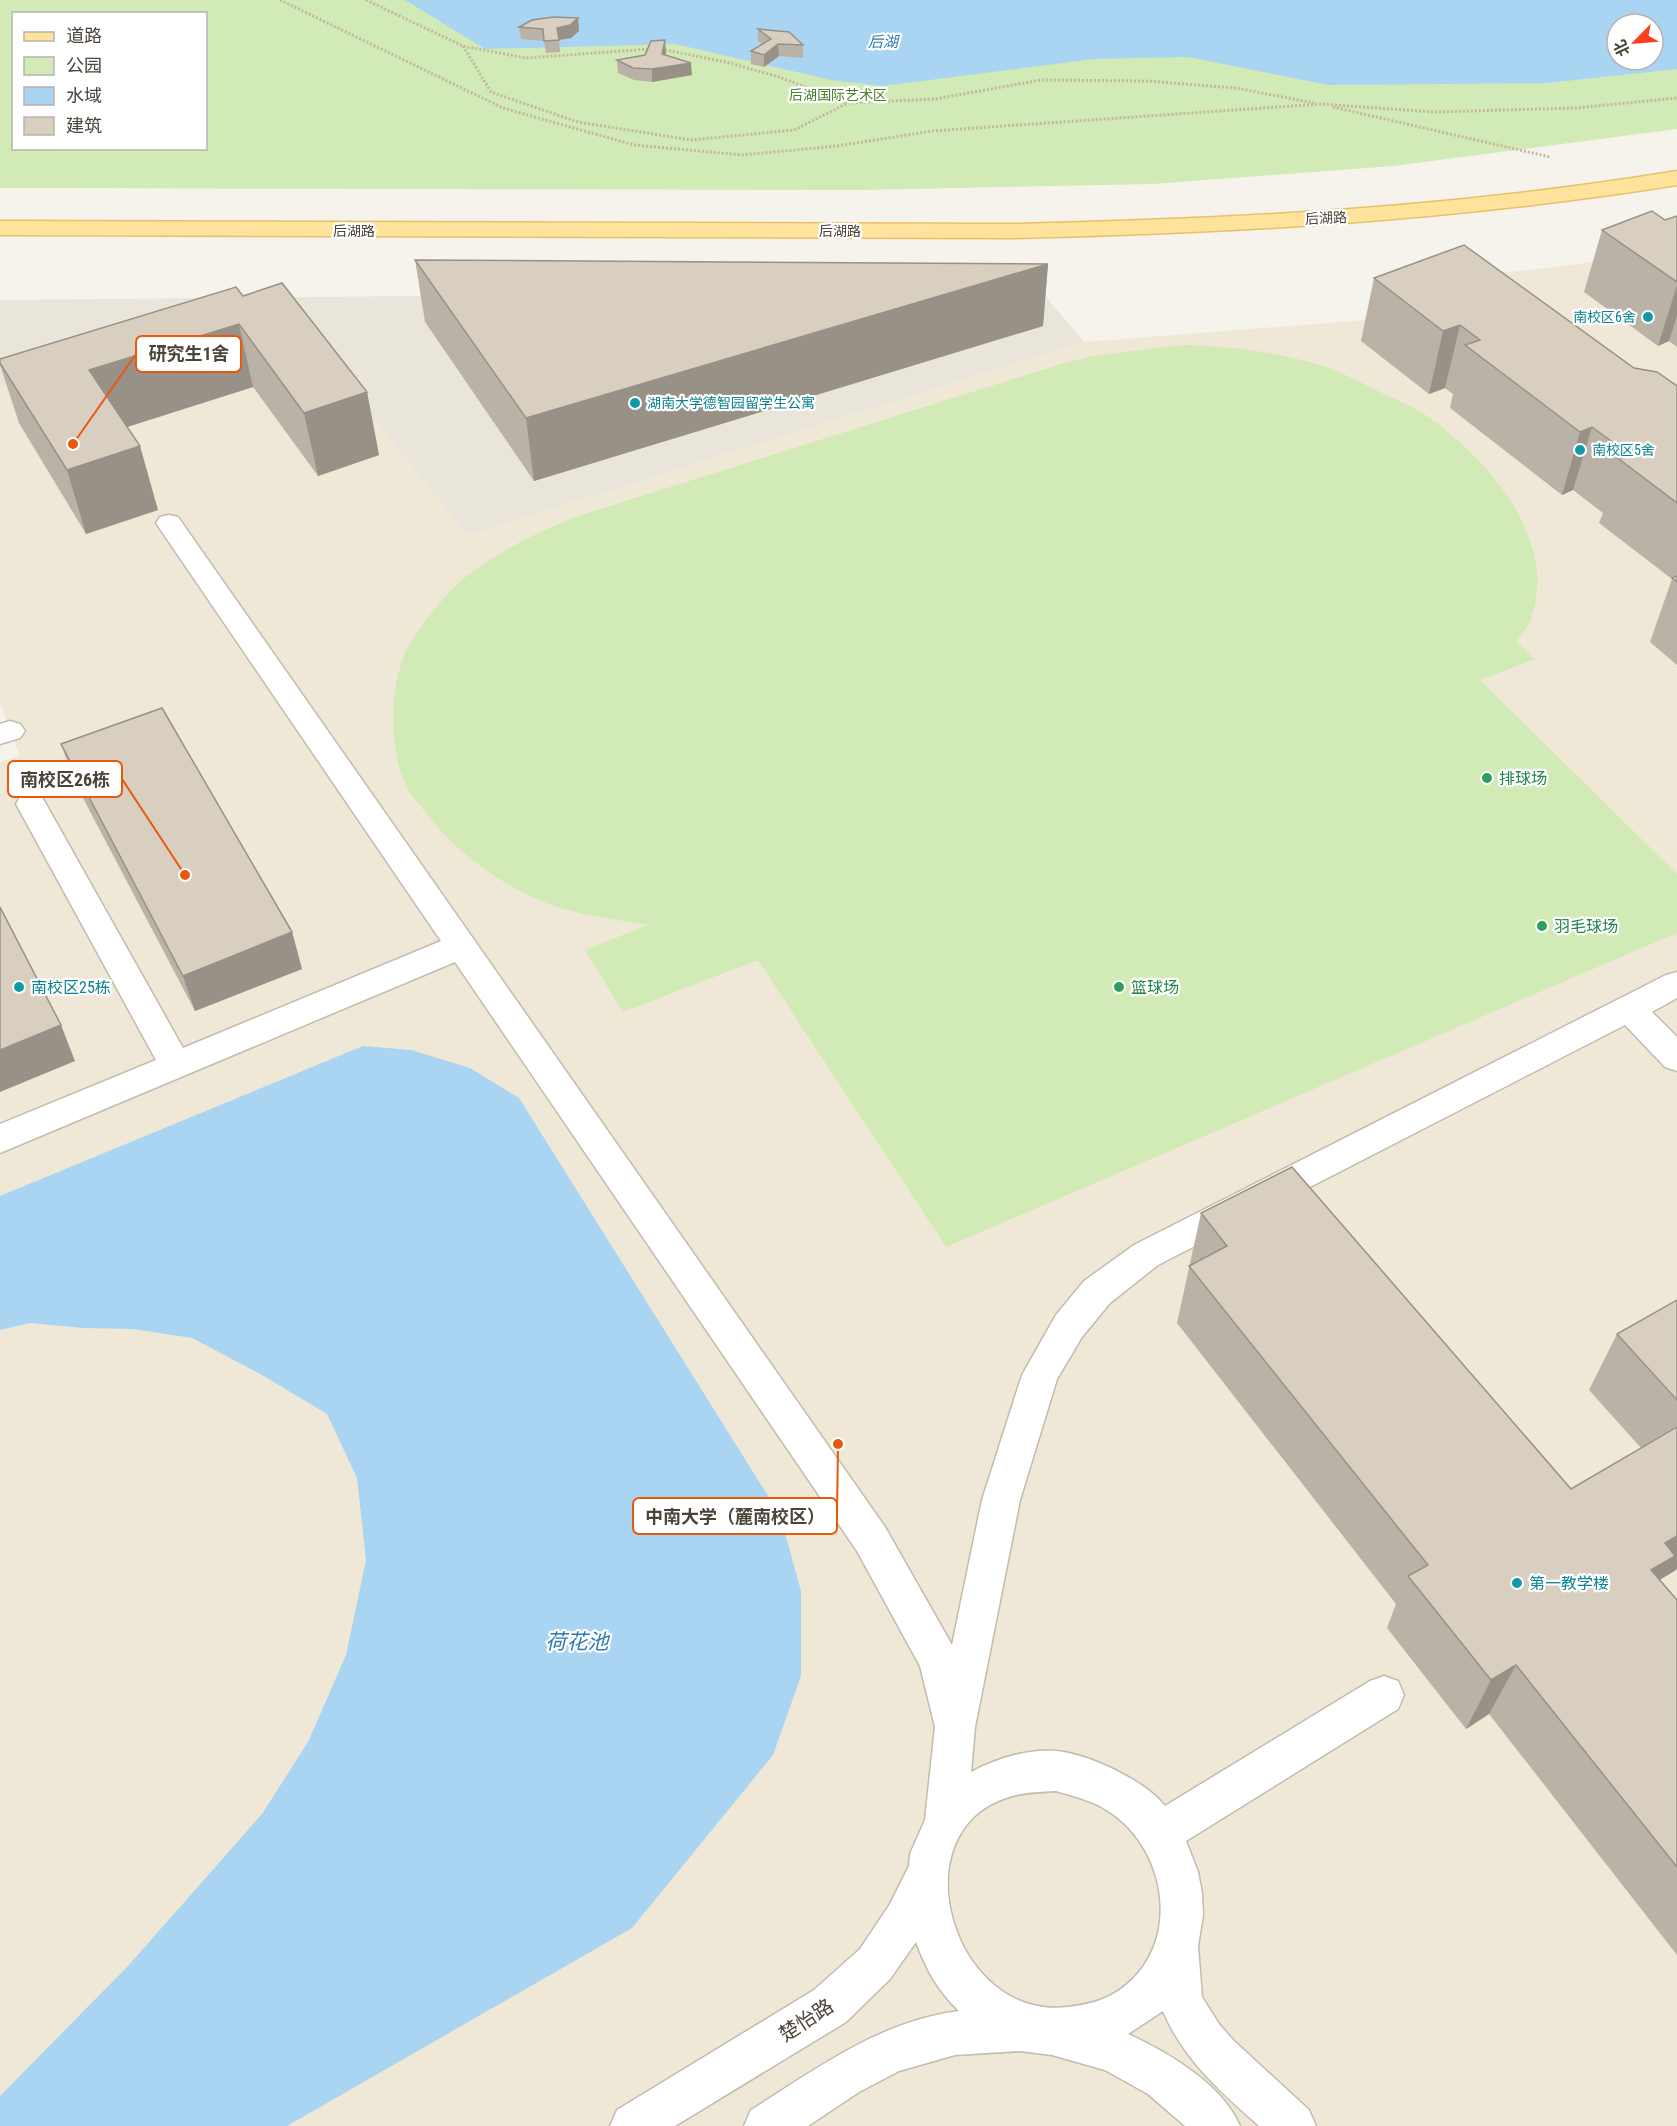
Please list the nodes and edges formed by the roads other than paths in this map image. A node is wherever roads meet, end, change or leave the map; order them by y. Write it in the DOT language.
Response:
graph roads {
  1 [pos="1677,178"];
  2 [pos="1677,195"];
  3 [pos="0,228"];
  4 [pos="0,245"];
  5 [pos="169,523"];
  6 [pos="30,804"];
  7 [pos="461,946"];
  8 [pos="1677,984"];
  9 [pos="1629,1009"];
  10 [pos="1677,1058"];
  11 [pos="176,1065"];
  12 [pos="0,1139"];
  13 [pos="1384,1695"];
  14 [pos="955,1727"];
  15 [pos="945,1820"];
  16 [pos="1160,1833"];
  17 [pos="930,1865"];
  18 [pos="1179,1942"];
  19 [pos="1050,2030"];
  20 [pos="633,2126"];
  21 [pos="767,2126"];
  22 [pos="1217,2126"];
  23 [pos="1293,2126"];
  1 -- 3 [label="main road, 后湖路"];
  2 -- 4 [label="main road, 后湖路"];
  5 -- 7 [label="street"];
  6 -- 11 [label="street"];
  7 -- 11 [label="street"];
  7 -- 14 [label="street"];
  8 -- 9 [label="street"];
  9 -- 10 [label="street"];
  9 -- 14 [label="street"];
  11 -- 12 [label="street"];
  13 -- 16 [label="street"];
  14 -- 15 [label="street"];
  15 -- 16 [label="street"];
  15 -- 17 [label="street"];
  16 -- 18 [label="street"];
  17 -- 19 [label="street"];
  17 -- 20 [label="street, 楚怡路"];
  18 -- 19 [label="street"];
  18 -- 23 [label="street"];
  19 -- 21 [label="street"];
  19 -- 22 [label="street"];
}
